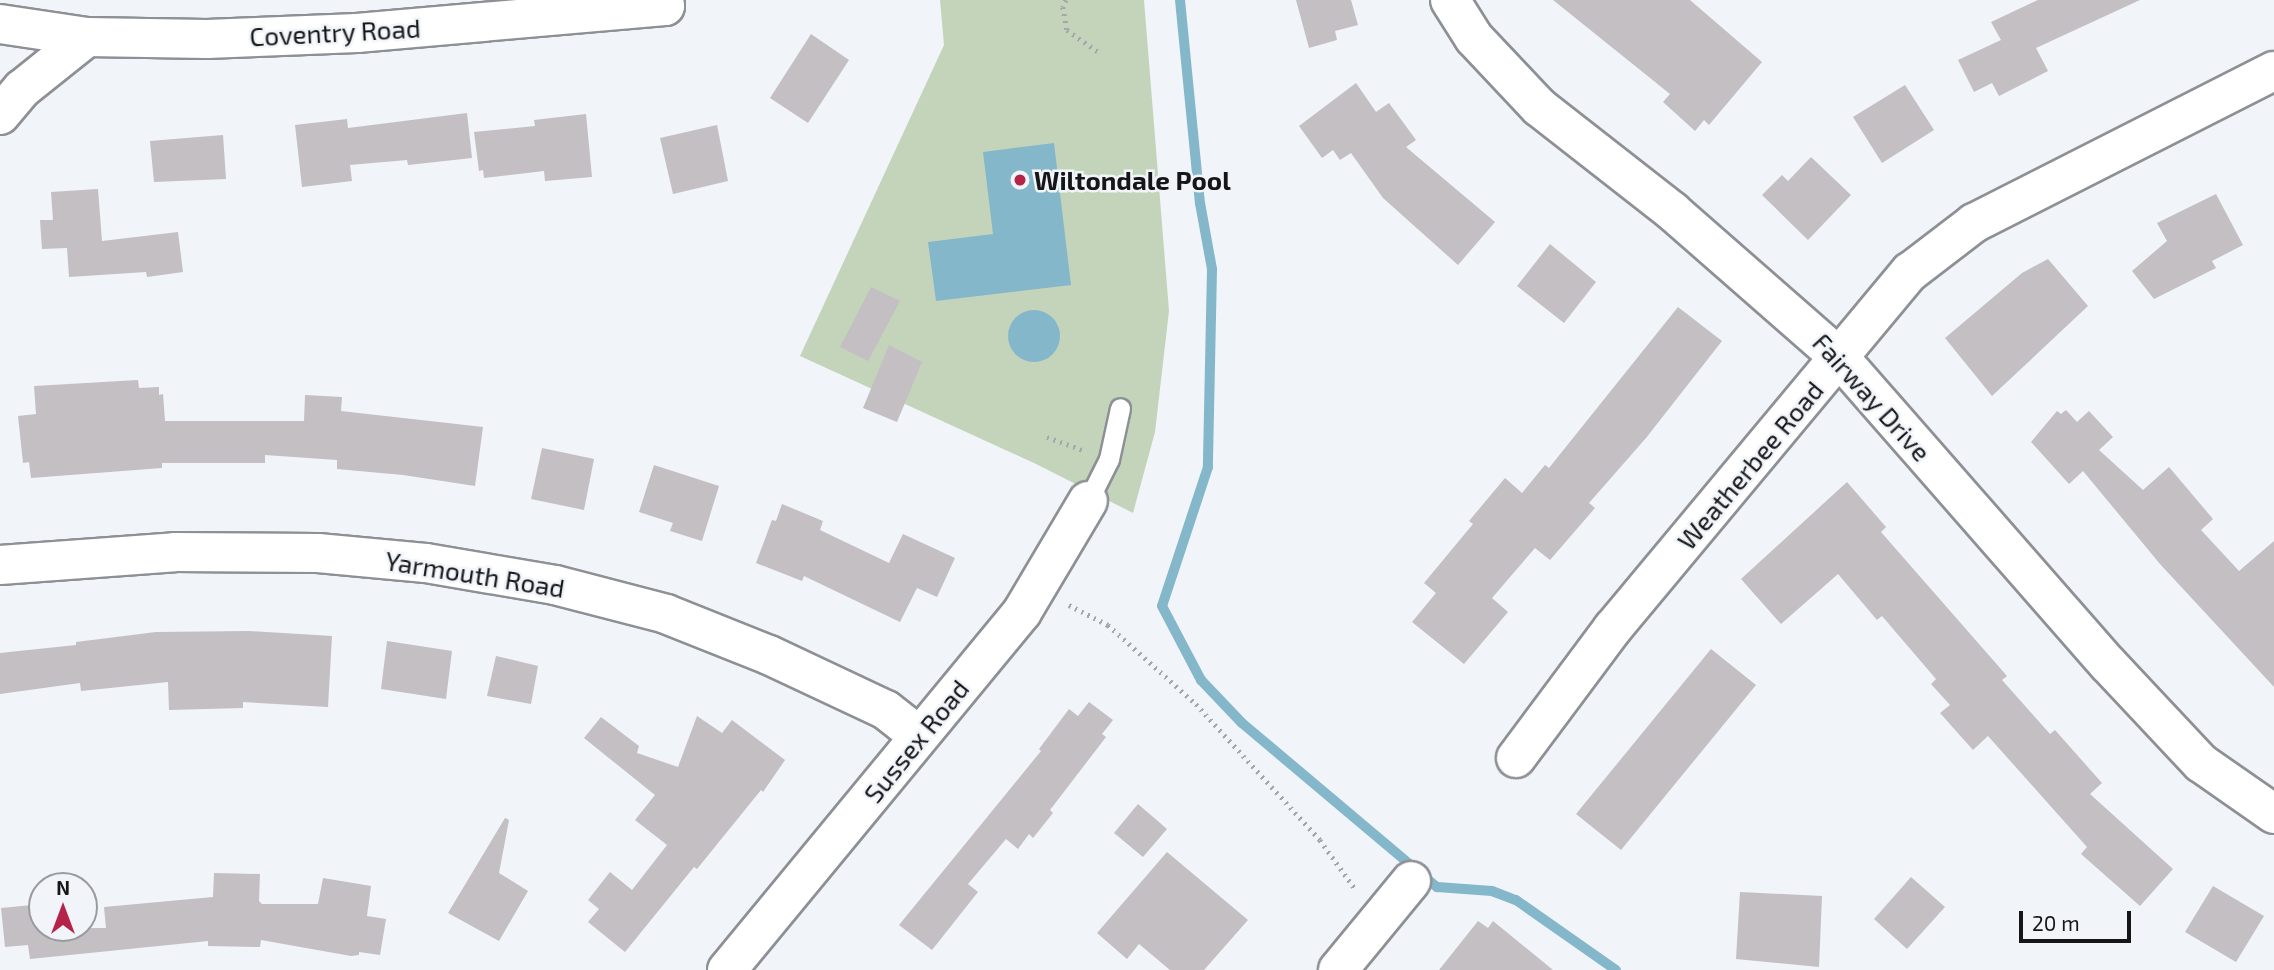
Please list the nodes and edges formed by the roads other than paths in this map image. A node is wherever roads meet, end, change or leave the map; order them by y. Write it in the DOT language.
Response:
graph roads {
  1 [pos="664,0"];
  2 [pos="1450,0"];
  3 [pos="0,24"];
  4 [pos="87,37"];
  5 [pos="2274,71"];
  6 [pos="0,115"];
  7 [pos="1839,357"];
  8 [pos="1120,408"];
  9 [pos="1088,501"];
  10 [pos="0,565"];
  11 [pos="919,736"];
  12 [pos="1516,758"];
  13 [pos="2274,814"];
  14 [pos="1411,881"];
  15 [pos="727,970"];
  16 [pos="1338,970"];
  1 -- 4 [label="street, Coventry Road"];
  2 -- 7 [label="street, Fairway Drive"];
  3 -- 4 [label="street, Coventry Road"];
  4 -- 6 [label="street"];
  5 -- 7 [label="street, Weatherbee Road"];
  7 -- 12 [label="street, Weatherbee Road"];
  7 -- 13 [label="street, Fairway Drive"];
  8 -- 9 [label="lane"];
  9 -- 11 [label="street, Sussex Road"];
  10 -- 11 [label="street, Yarmouth Road"];
  11 -- 15 [label="street, Sussex Road"];
  14 -- 16 [label="street"];
}
